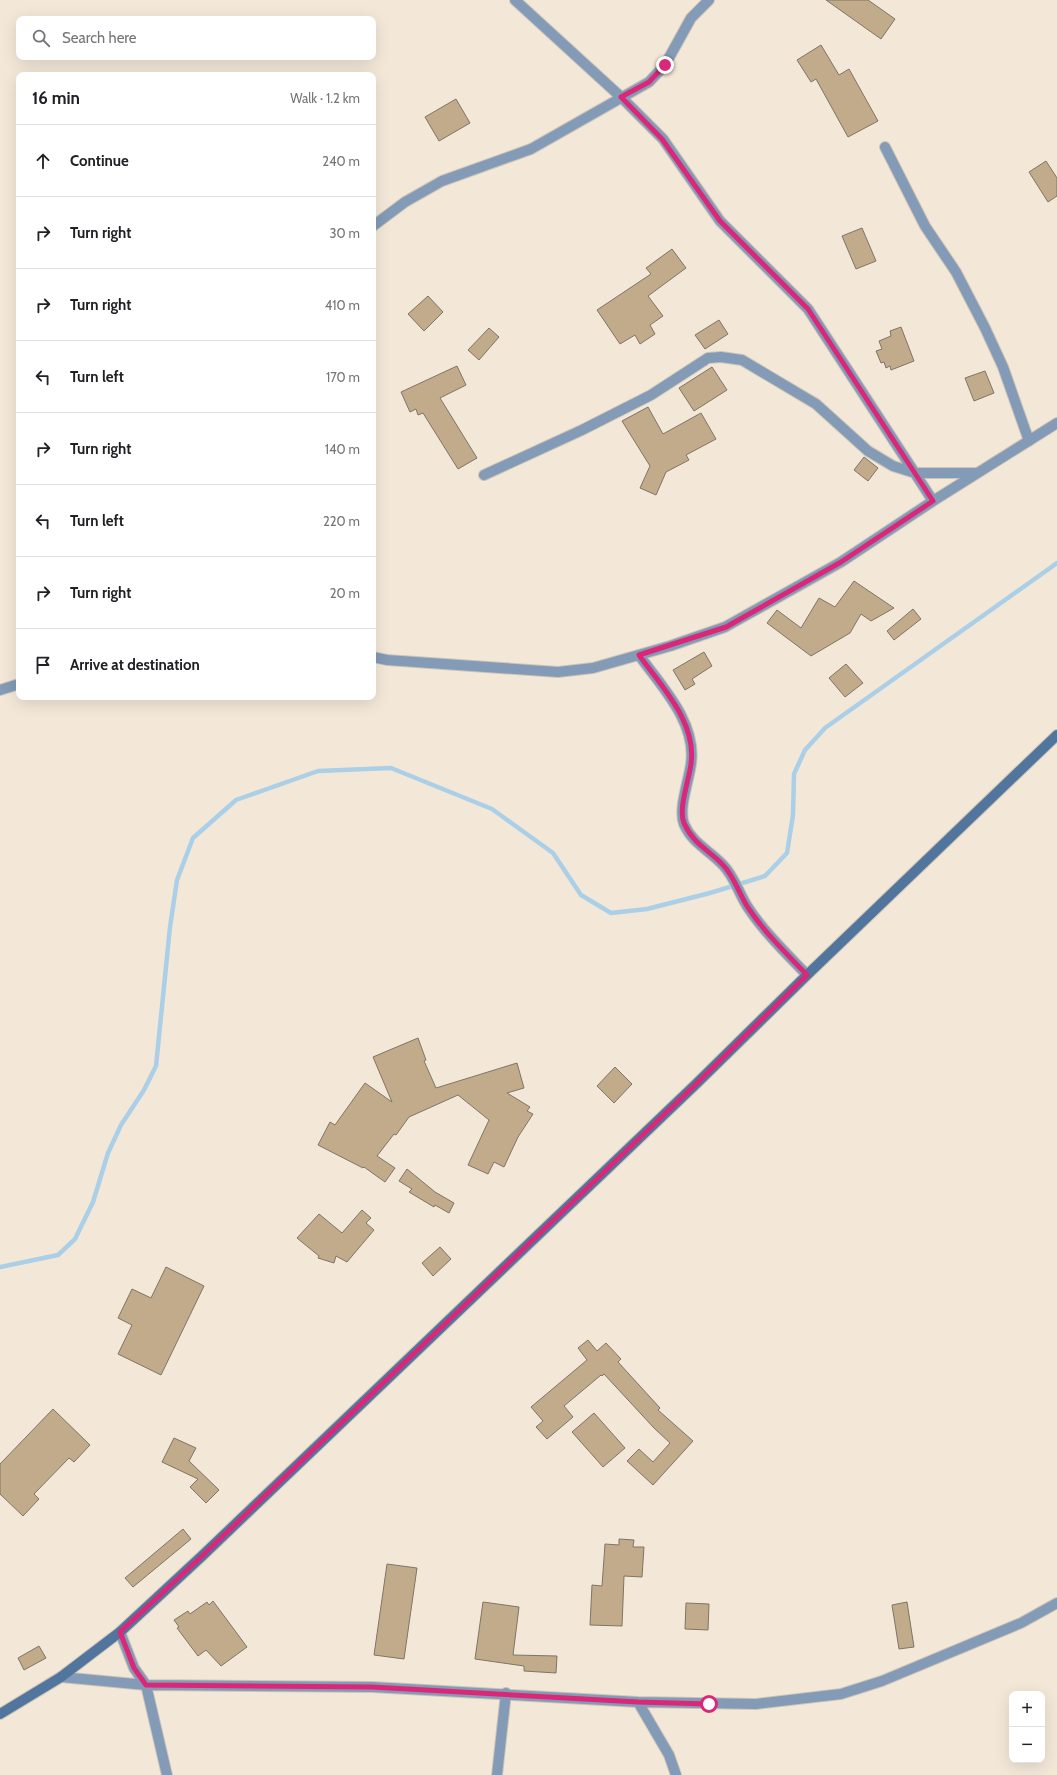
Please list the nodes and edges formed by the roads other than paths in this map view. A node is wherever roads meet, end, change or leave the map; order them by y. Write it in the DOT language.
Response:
graph roads {
  1 [pos="515,0"];
  2 [pos="709,0"];
  3 [pos="621,97"];
  4 [pos="885,147"];
  5 [pos="376,224"];
  6 [pos="1057,423"];
  7 [pos="1029,441"];
  8 [pos="977,473"];
  9 [pos="915,474"];
  10 [pos="484,475"];
  11 [pos="933,501"];
  12 [pos="639,655"];
  13 [pos="376,658"];
  14 [pos="16,685"];
  15 [pos="0,690"];
  16 [pos="1057,735"];
  17 [pos="807,975"];
  18 [pos="1057,1602"];
  19 [pos="120,1632"];
  20 [pos="61,1676"];
  21 [pos="146,1685"];
  22 [pos="506,1693"];
  23 [pos="638,1702"];
  24 [pos="0,1714"];
  25 [pos="167,1775"];
  26 [pos="497,1775"];
  27 [pos="676,1775"];
  1 -- 3 [label="street"];
  2 -- 3 [label="street"];
  3 -- 5 [label="street"];
  3 -- 9 [label="street"];
  4 -- 7 [label="street"];
  6 -- 7 [label="street"];
  7 -- 8 [label="street"];
  8 -- 9 [label="street"];
  8 -- 11 [label="street"];
  9 -- 10 [label="street"];
  9 -- 11 [label="street"];
  11 -- 12 [label="street"];
  12 -- 13 [label="street"];
  12 -- 17 [label="street"];
  14 -- 15 [label="street"];
  16 -- 17 [label="main road"];
  17 -- 19 [label="main road"];
  18 -- 23 [label="street"];
  19 -- 20 [label="main road"];
  19 -- 21 [label="street"];
  20 -- 21 [label="street"];
  20 -- 24 [label="main road"];
  21 -- 22 [label="street"];
  21 -- 25 [label="street"];
  22 -- 23 [label="street"];
  22 -- 26 [label="street"];
  23 -- 27 [label="street"];
}
